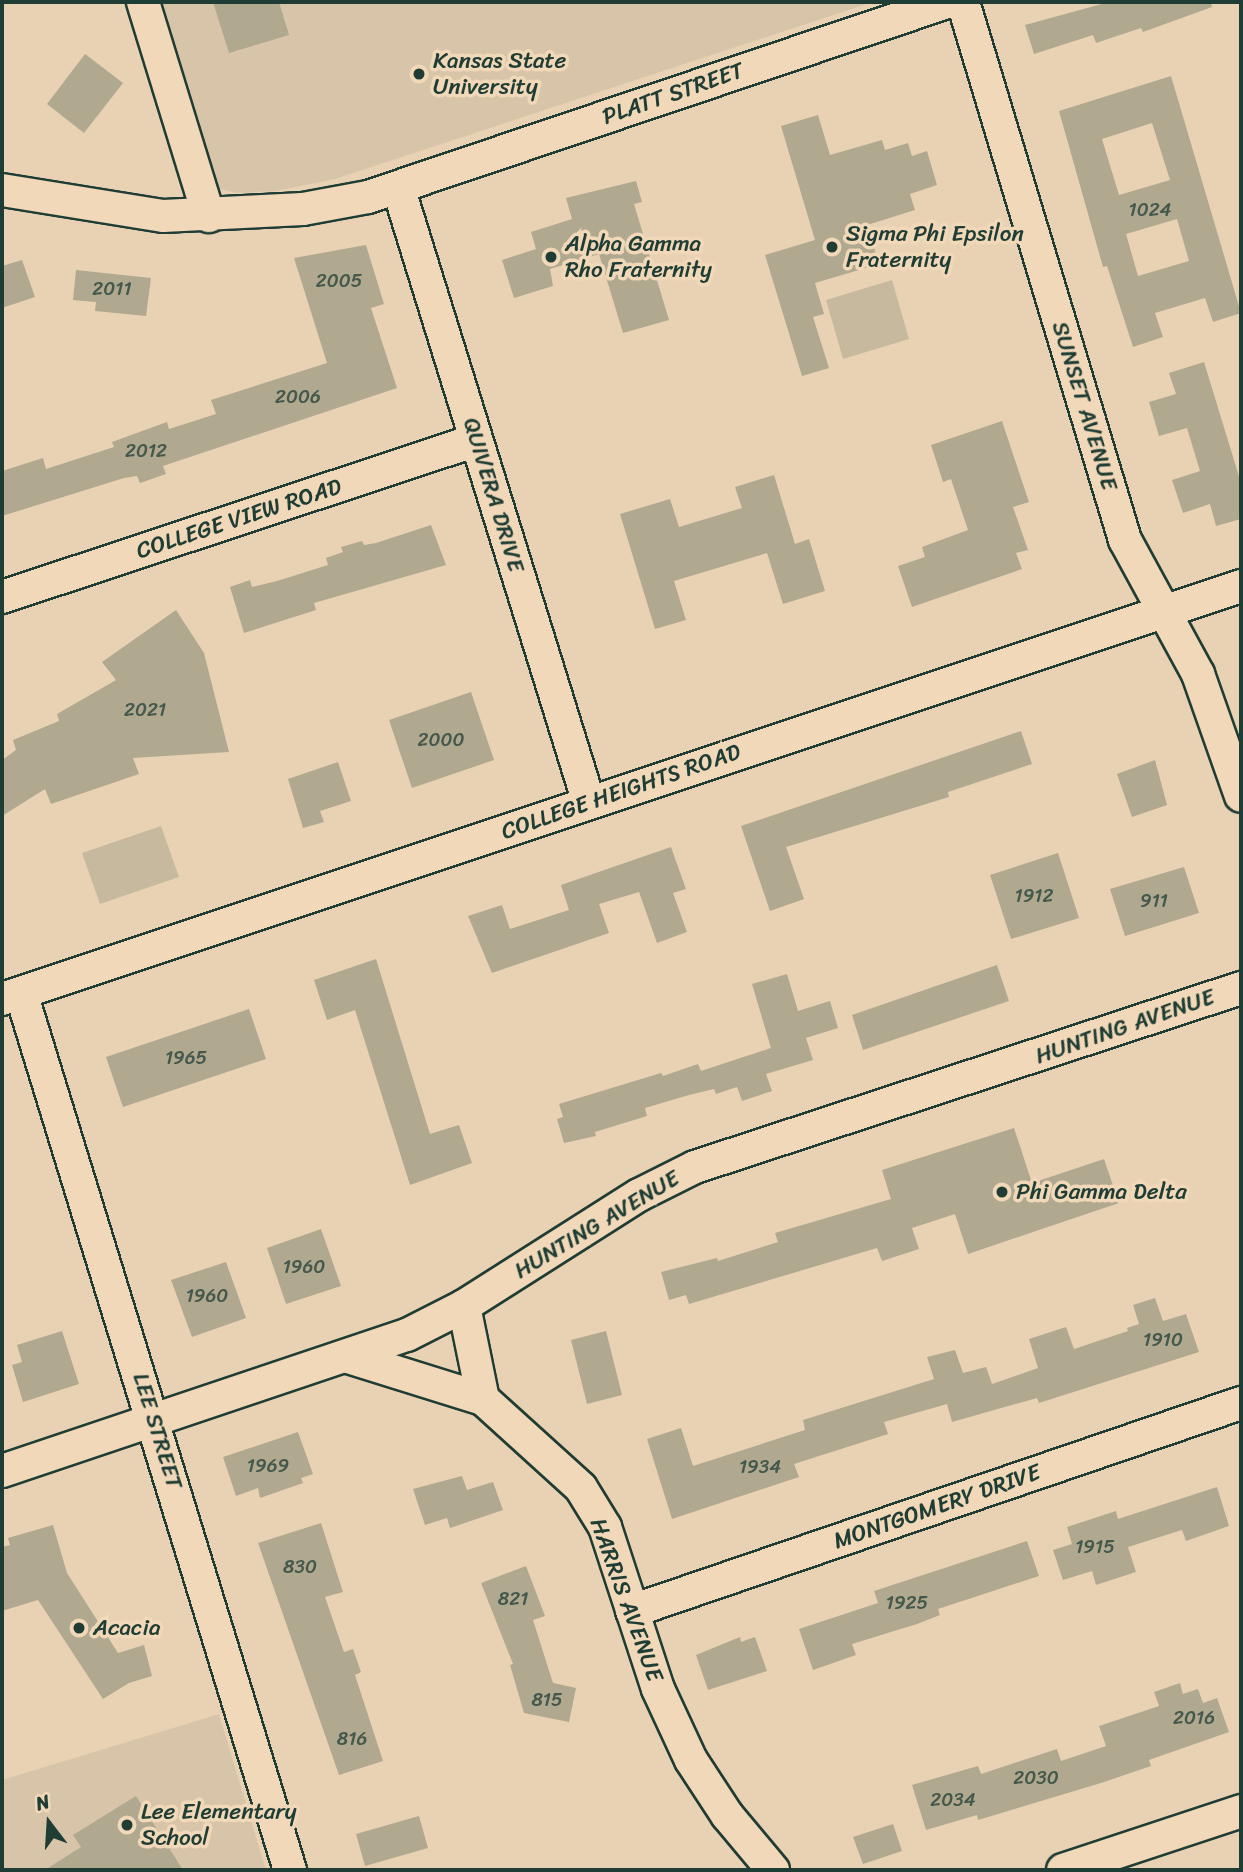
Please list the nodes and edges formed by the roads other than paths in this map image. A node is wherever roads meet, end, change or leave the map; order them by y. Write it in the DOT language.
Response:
graph roads {
  1 [pos="143,2"];
  2 [pos="947,2"];
  3 [pos="963,2"];
  4 [pos="398,187"];
  5 [pos="2,190"];
  6 [pos="209,216"];
  7 [pos="476,440"];
  8 [pos="1241,586"];
  9 [pos="2,597"];
  10 [pos="1164,612"];
  11 [pos="1241,796"];
  12 [pos="589,803"];
  13 [pos="1241,988"];
  14 [pos="11,996"];
  15 [pos="464,1306"];
  16 [pos="348,1357"];
  17 [pos="483,1399"];
  18 [pos="1241,1404"];
  19 [pos="154,1420"];
  20 [pos="2,1471"];
  21 [pos="632,1611"];
  22 [pos="1241,1811"];
  23 [pos="290,1870"];
  24 [pos="773,1870"];
  25 [pos="1063,1870"];
  1 -- 6 [label="street"];
  2 -- 4 [label="street, PLATT STREET"];
  3 -- 10 [label="street, SUNSET AVENUE"];
  4 -- 6 [label="street, PLATT STREET"];
  4 -- 7 [label="street, QUIVERA DRIVE"];
  5 -- 6 [label="street, PLATT STREET"];
  7 -- 9 [label="street, COLLEGE VIEW ROAD"];
  7 -- 12 [label="street, QUIVERA DRIVE"];
  8 -- 10 [label="street, COLLEGE HEIGHTS ROAD"];
  10 -- 11 [label="street, SUNSET AVENUE"];
  10 -- 12 [label="street, COLLEGE HEIGHTS ROAD"];
  12 -- 14 [label="street, COLLEGE HEIGHTS ROAD"];
  13 -- 15 [label="street, HUNTING AVENUE"];
  14 -- 19 [label="street, LEE STREET"];
  15 -- 16 [label="street, HUNTING AVENUE"];
  15 -- 17 [label="street"];
  16 -- 17 [label="street, HARRIS AVENUE"];
  16 -- 19 [label="street, HUNTING AVENUE"];
  17 -- 21 [label="street, HARRIS AVENUE"];
  18 -- 21 [label="street, MONTGOMERY DRIVE"];
  19 -- 20 [label="street, HUNTING AVENUE"];
  19 -- 23 [label="street, LEE STREET"];
  21 -- 24 [label="street, HARRIS AVENUE"];
  22 -- 25 [label="street"];
}
